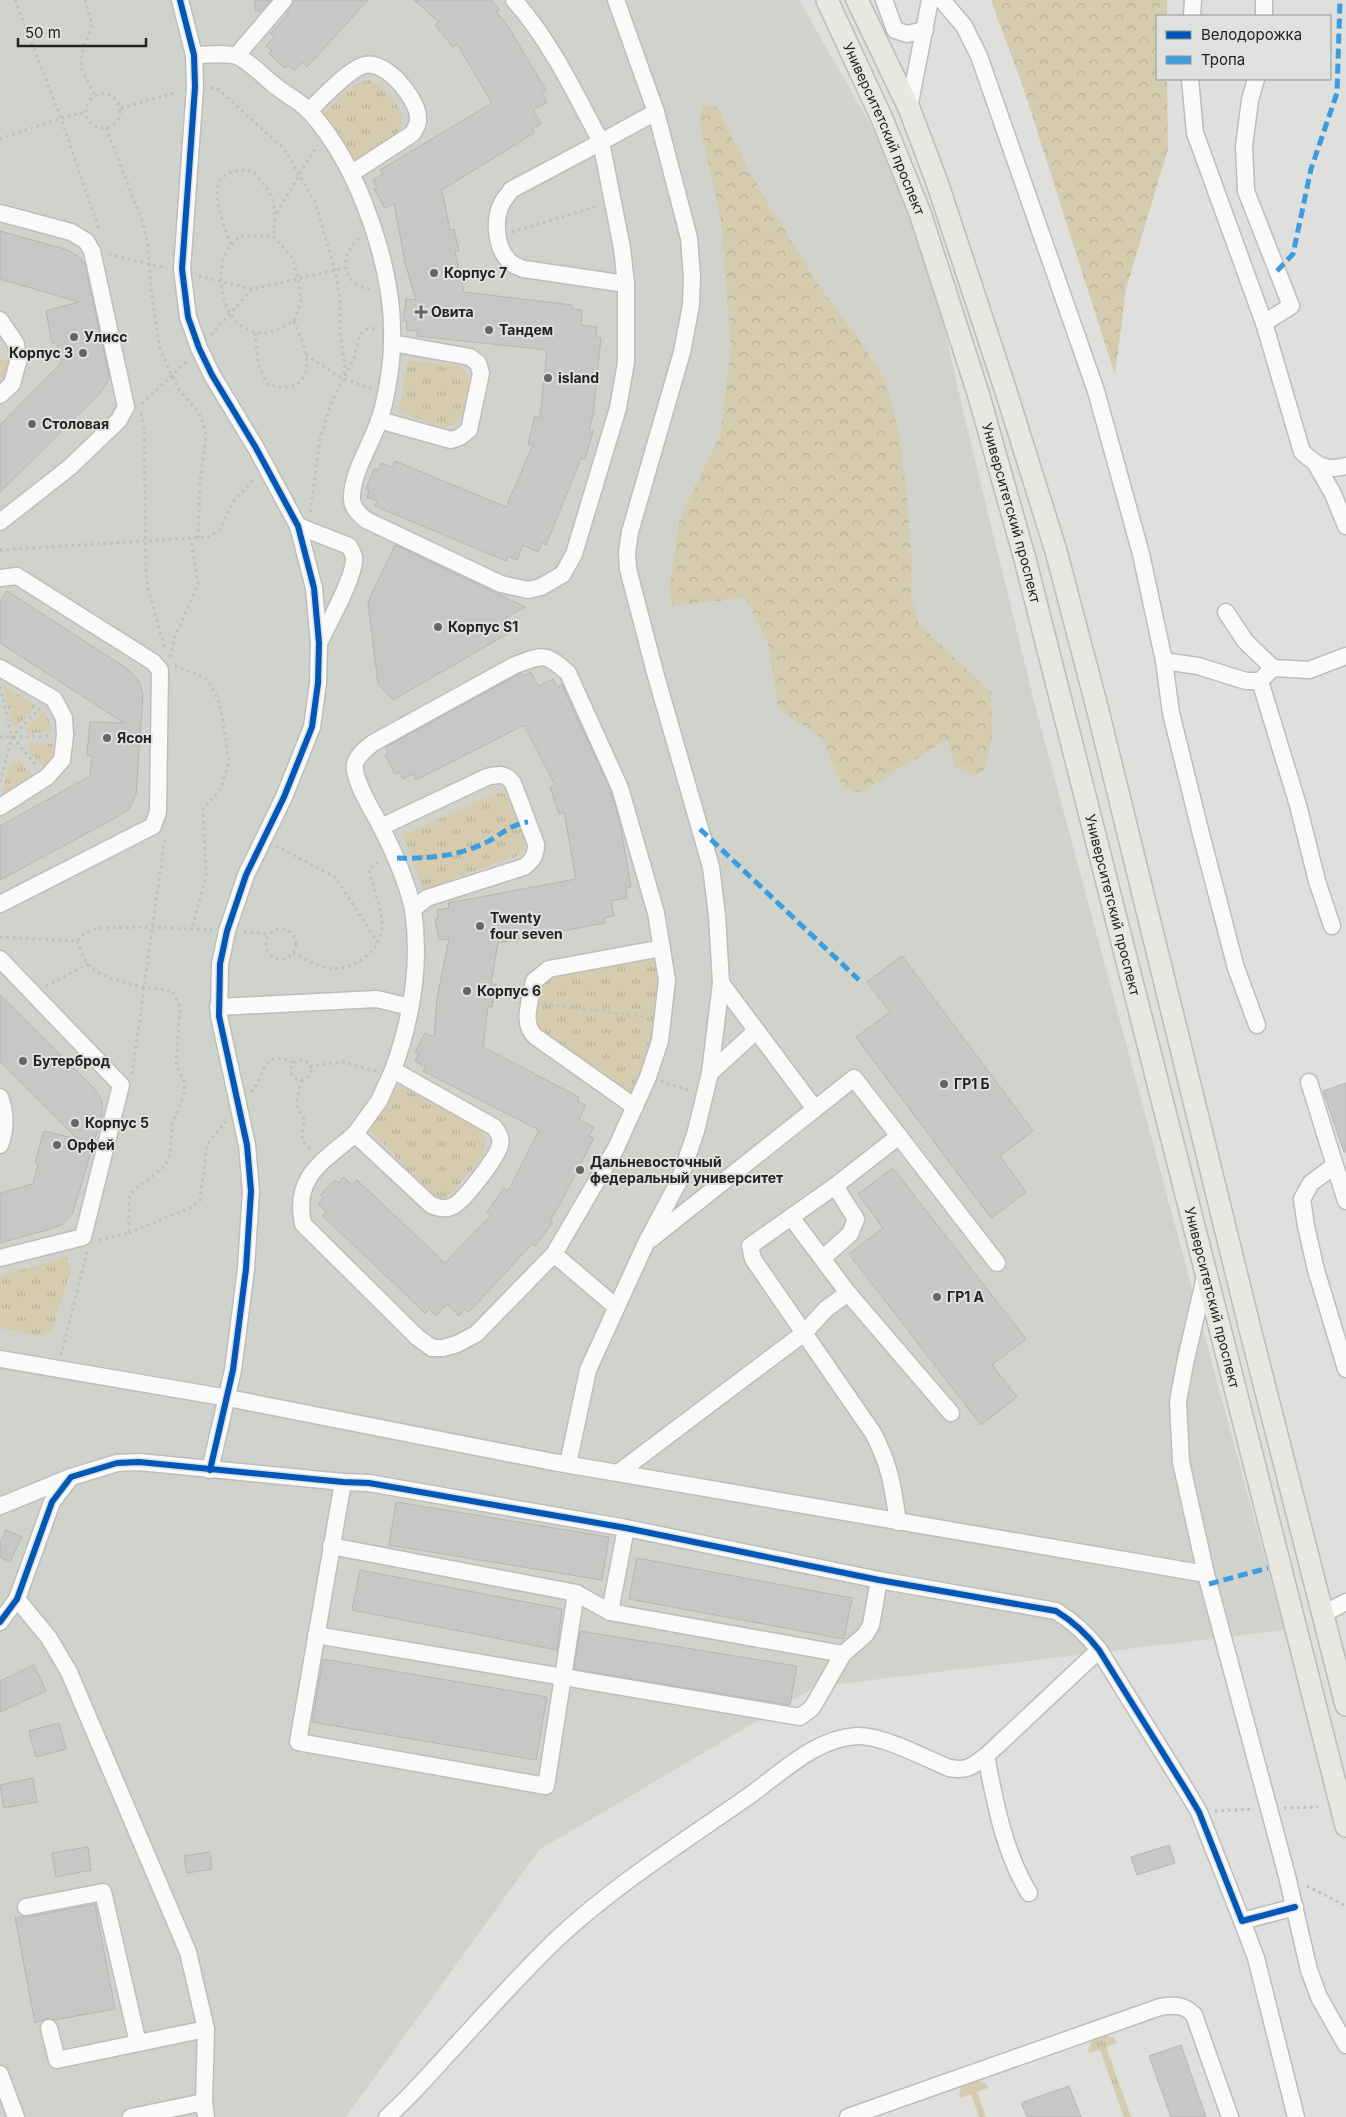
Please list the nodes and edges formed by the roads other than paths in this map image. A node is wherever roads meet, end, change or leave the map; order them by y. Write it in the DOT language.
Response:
graph roads {
  1 [pos="180,0"];
  2 [pos="284,0"];
  3 [pos="514,0"];
  4 [pos="616,0"];
  5 [pos="827,0"];
  6 [pos="857,0"];
  7 [pos="884,0"];
  8 [pos="930,0"];
  9 [pos="942,0"];
  10 [pos="1193,0"];
  11 [pos="1264,0"];
  12 [pos="1192,15"];
  13 [pos="1264,15"];
  14 [pos="925,30"];
  15 [pos="194,55"];
  16 [pos="237,56"];
  17 [pos="1190,80"];
  18 [pos="1256,80"];
  19 [pos="909,108"];
  20 [pos="309,110"];
  21 [pos="656,112"];
  22 [pos="601,142"];
  23 [pos="352,173"];
  24 [pos="0,213"];
  25 [pos="626,284"];
  26 [pos="0,320"];
  27 [pos="1264,323"];
  28 [pos="392,343"];
  29 [pos="0,395"];
  30 [pos="379,420"];
  31 [pos="1317,466"];
  32 [pos="1346,466"];
  33 [pos="0,522"];
  34 [pos="1346,526"];
  35 [pos="304,528"];
  36 [pos="0,578"];
  37 [pos="1226,612"];
  38 [pos="319,643"];
  39 [pos="1346,656"];
  40 [pos="1164,661"];
  41 [pos="0,668"];
  42 [pos="1273,668"];
  43 [pos="1260,681"];
  44 [pos="0,807"];
  45 [pos="381,827"];
  46 [pos="0,904"];
  47 [pos="413,909"];
  48 [pos="1332,926"];
  49 [pos="662,948"];
  50 [pos="0,959"];
  51 [pos="721,983"];
  52 [pos="218,1007"];
  53 [pos="410,1007"];
  54 [pos="1257,1025"];
  55 [pos="756,1031"];
  56 [pos="392,1073"];
  57 [pos="710,1073"];
  58 [pos="1309,1082"];
  59 [pos="0,1098"];
  60 [pos="635,1107"];
  61 [pos="815,1109"];
  62 [pos="355,1134"];
  63 [pos="899,1136"];
  64 [pos="0,1145"];
  65 [pos="1334,1166"];
  66 [pos="835,1186"];
  67 [pos="1346,1201"];
  68 [pos="791,1217"];
  69 [pos="646,1243"];
  70 [pos="554,1254"];
  71 [pos="0,1258"];
  72 [pos="823,1258"];
  73 [pos="997,1263"];
  74 [pos="1235,1265"];
  75 [pos="1206,1272"];
  76 [pos="848,1293"];
  77 [pos="616,1307"];
  78 [pos="1346,1322"];
  79 [pos="804,1333"];
  80 [pos="1336,1338"];
  81 [pos="0,1359"];
  82 [pos="1346,1369"];
  83 [pos="228,1398"];
  84 [pos="951,1413"];
  85 [pos="568,1464"];
  86 [pos="210,1470"];
  87 [pos="618,1473"];
  88 [pos="71,1477"];
  89 [pos="342,1482"];
  90 [pos="0,1506"];
  91 [pos="898,1522"];
  92 [pos="626,1528"];
  93 [pos="331,1546"];
  94 [pos="1206,1574"];
  95 [pos="879,1580"];
  96 [pos="576,1593"];
  97 [pos="17,1599"];
  98 [pos="1346,1602"];
  99 [pos="610,1612"];
  100 [pos="1322,1614"];
  101 [pos="0,1622"];
  102 [pos="316,1635"];
  103 [pos="1099,1650"];
  104 [pos="842,1654"];
  105 [pos="562,1677"];
  106 [pos="1346,1705"];
  107 [pos="986,1756"];
  108 [pos="1346,1826"];
  109 [pos="1029,1893"];
  110 [pos="26,1907"];
  111 [pos="1295,1907"];
  112 [pos="1242,1921"];
  113 [pos="48,2028"];
  114 [pos="206,2029"];
  115 [pos="138,2042"];
  116 [pos="1346,2045"];
  117 [pos="0,2074"];
  118 [pos="205,2110"];
  119 [pos="871,2113"];
  120 [pos="16,2117"];
  121 [pos="132,2117"];
  122 [pos="387,2117"];
  123 [pos="848,2117"];
  124 [pos="1230,2117"];
  125 [pos="1296,2117"];
  1 -- 15 [label="street"];
  2 -- 16 [label="street"];
  3 -- 22 [label="street"];
  4 -- 21 [label="street"];
  5 -- 75 [label="main road, Университетский проспект"];
  6 -- 19 [label="main road, Университетский проспект"];
  7 -- 14 [label="street"];
  8 -- 14 [label="street"];
  9 -- 40 [label="street"];
  10 -- 12 [label="street"];
  11 -- 13 [label="street"];
  14 -- 19 [label="street"];
  15 -- 16 [label="street"];
  15 -- 35 [label="street"];
  16 -- 20 [label="street"];
  17 -- 27 [label="street"];
  18 -- 27 [label="street"];
  19 -- 74 [label="main road, Университетский проспект"];
  20 -- 23 [label="street"];
  20 -- 23 [label="street"];
  21 -- 22 [label="street"];
  21 -- 51 [label="street"];
  22 -- 25 [label="street"];
  22 -- 25 [label="street"];
  23 -- 28 [label="street"];
  24 -- 33 [label="street"];
  25 -- 30 [label="street"];
  26 -- 29 [label="street"];
  27 -- 31 [label="street"];
  28 -- 30 [label="street"];
  28 -- 30 [label="street"];
  31 -- 32 [label="street"];
  31 -- 34 [label="street"];
  35 -- 38 [label="street"];
  35 -- 38 [label="street"];
  36 -- 46 [label="street"];
  37 -- 42 [label="street"];
  38 -- 52 [label="street"];
  39 -- 42 [label="street"];
  40 -- 43 [label="street"];
  40 -- 54 [label="street"];
  41 -- 44 [label="street"];
  42 -- 43 [label="street"];
  43 -- 48 [label="street"];
  45 -- 47 [label="street"];
  45 -- 47 [label="street"];
  45 -- 49 [label="street"];
  47 -- 53 [label="street"];
  49 -- 60 [label="street"];
  49 -- 60 [label="street"];
  50 -- 71 [label="street"];
  51 -- 55 [label="street"];
  51 -- 57 [label="street"];
  52 -- 53 [label="street"];
  52 -- 83 [label="street"];
  53 -- 56 [label="street"];
  55 -- 57 [label="street"];
  55 -- 61 [label="street"];
  56 -- 62 [label="street"];
  56 -- 62 [label="street"];
  57 -- 69 [label="street"];
  58 -- 65 [label="street"];
  59 -- 64 [label="street"];
  60 -- 70 [label="street"];
  61 -- 63 [label="street"];
  61 -- 69 [label="street"];
  62 -- 70 [label="street"];
  63 -- 66 [label="street"];
  63 -- 73 [label="street"];
  65 -- 67 [label="street"];
  65 -- 80 [label="street"];
  66 -- 68 [label="street"];
  66 -- 72 [label="street"];
  68 -- 72 [label="street"];
  68 -- 79 [label="street"];
  69 -- 77 [label="street"];
  70 -- 77 [label="street"];
  72 -- 76 [label="street"];
  74 -- 75 [label="main road"];
  74 -- 100 [label="main road, Университетский проспект"];
  75 -- 94 [label="street"];
  75 -- 108 [label="main road, Университетский проспект"];
  76 -- 79 [label="street"];
  76 -- 84 [label="street"];
  77 -- 85 [label="street"];
  78 -- 80 [label="street"];
  79 -- 87 [label="street"];
  79 -- 91 [label="street"];
  80 -- 82 [label="street"];
  81 -- 83 [label="street"];
  83 -- 85 [label="street"];
  83 -- 86 [label="street"];
  85 -- 87 [label="street"];
  86 -- 88 [label="street"];
  86 -- 89 [label="street"];
  87 -- 91 [label="street"];
  88 -- 90 [label="street"];
  88 -- 97 [label="street"];
  89 -- 92 [label="street"];
  89 -- 93 [label="street"];
  91 -- 94 [label="street"];
  92 -- 95 [label="street"];
  92 -- 99 [label="street"];
  93 -- 96 [label="street"];
  93 -- 102 [label="street"];
  94 -- 111 [label="street"];
  95 -- 103 [label="street"];
  95 -- 104 [label="street"];
  96 -- 99 [label="street"];
  96 -- 105 [label="street"];
  97 -- 101 [label="street"];
  97 -- 114 [label="street"];
  98 -- 100 [label="street"];
  99 -- 104 [label="street"];
  100 -- 106 [label="main road, Университетский проспект"];
  102 -- 105 [label="street"];
  102 -- 105 [label="street"];
  103 -- 107 [label="street"];
  103 -- 112 [label="street"];
  104 -- 105 [label="street"];
  107 -- 109 [label="street"];
  107 -- 122 [label="street"];
  110 -- 115 [label="street"];
  111 -- 112 [label="street"];
  111 -- 116 [label="street"];
  112 -- 125 [label="street"];
  113 -- 115 [label="street"];
  114 -- 115 [label="street"];
  114 -- 118 [label="street"];
  117 -- 120 [label="street"];
  118 -- 121 [label="street"];
  119 -- 123 [label="street"];
  119 -- 124 [label="street"];
}
